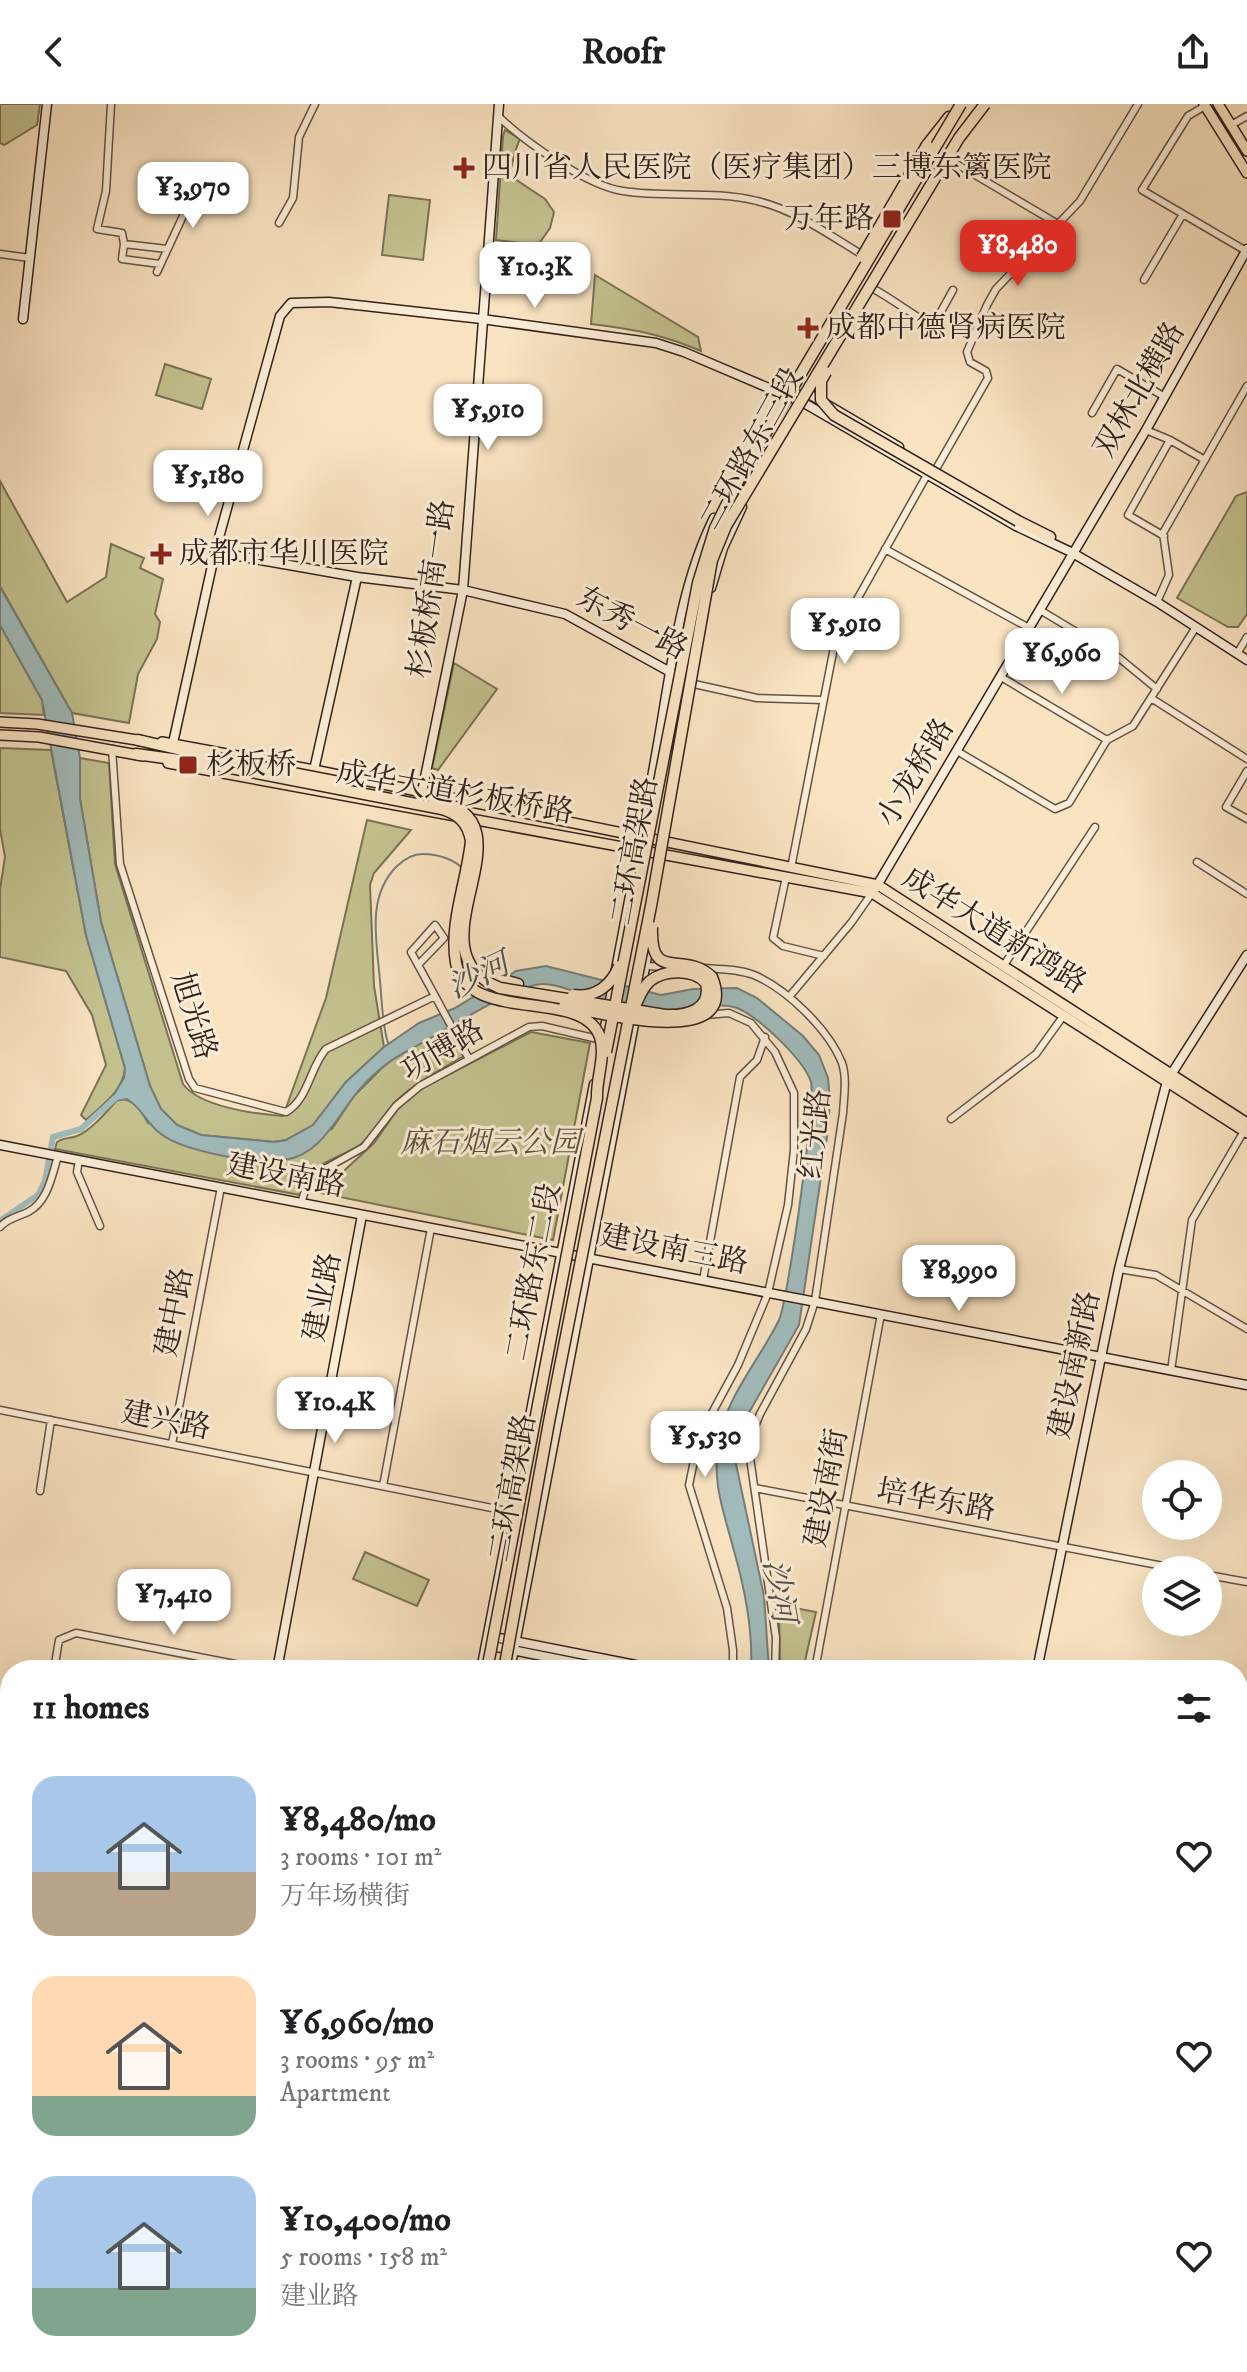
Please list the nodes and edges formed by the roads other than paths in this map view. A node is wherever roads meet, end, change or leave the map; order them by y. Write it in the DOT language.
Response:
graph roads {
  1 [pos="47,104"];
  2 [pos="111,104"];
  3 [pos="315,104"];
  4 [pos="499,104"];
  5 [pos="982,104"];
  6 [pos="1138,104"];
  7 [pos="1218,104"];
  8 [pos="1205,105"];
  9 [pos="958,106"];
  10 [pos="498,116"];
  11 [pos="1247,116"];
  12 [pos="1231,125"];
  13 [pos="1247,151"];
  14 [pos="948,159"];
  15 [pos="1247,173"];
  16 [pos="202,175"];
  17 [pos="1183,214"];
  18 [pos="279,223"];
  19 [pos="1058,224"];
  20 [pos="124,244"];
  21 [pos="167,249"];
  22 [pos="1246,250"];
  23 [pos="0,254"];
  24 [pos="30,258"];
  25 [pos="868,258"];
  26 [pos="160,264"];
  27 [pos="157,272"];
  28 [pos="1144,280"];
  29 [pos="872,288"];
  30 [pos="953,290"];
  31 [pos="23,319"];
  32 [pos="482,319"];
  33 [pos="845,330"];
  34 [pos="1247,386"];
  35 [pos="809,394"];
  36 [pos="1165,397"];
  37 [pos="782,400"];
  38 [pos="804,403"];
  39 [pos="1092,413"];
  40 [pos="1146,430"];
  41 [pos="1170,440"];
  42 [pos="1205,460"];
  43 [pos="936,469"];
  44 [pos="927,475"];
  45 [pos="1164,536"];
  46 [pos="1050,537"];
  47 [pos="885,549"];
  48 [pos="215,552"];
  49 [pos="1073,553"];
  50 [pos="357,577"];
  51 [pos="463,590"];
  52 [pos="1157,602"];
  53 [pos="1040,610"];
  54 [pos="1196,627"];
  55 [pos="1029,628"];
  56 [pos="1247,637"];
  57 [pos="1237,654"];
  58 [pos="1247,660"];
  59 [pos="671,672"];
  60 [pos="1001,677"];
  61 [pos="694,684"];
  62 [pos="1157,689"];
  63 [pos="1151,698"];
  64 [pos="823,700"];
  65 [pos="0,722"];
  66 [pos="0,735"];
  67 [pos="138,740"];
  68 [pos="1107,740"];
  69 [pos="173,743"];
  70 [pos="112,749"];
  71 [pos="957,751"];
  72 [pos="136,754"];
  73 [pos="1247,759"];
  74 [pos="215,761"];
  75 [pos="314,770"];
  76 [pos="1247,771"];
  77 [pos="422,792"];
  78 [pos="1247,819"];
  79 [pos="1095,827"];
  80 [pos="642,837"];
  81 [pos="667,843"];
  82 [pos="638,851"];
  83 [pos="665,855"];
  84 [pos="1197,862"];
  85 [pos="788,872"];
  86 [pos="875,889"];
  87 [pos="1247,894"];
  88 [pos="651,906"];
  89 [pos="630,934"];
  90 [pos="459,948"];
  91 [pos="1247,955"];
  92 [pos="824,956"];
  93 [pos="418,965"];
  94 [pos="1004,965"];
  95 [pos="645,966"];
  96 [pos="435,996"];
  97 [pos="789,997"];
  98 [pos="1064,1015"];
  99 [pos="635,1016"];
  100 [pos="626,1032"];
  101 [pos="765,1037"];
  102 [pos="602,1040"];
  103 [pos="469,1059"];
  104 [pos="1169,1077"];
  105 [pos="597,1098"];
  106 [pos="951,1119"];
  107 [pos="1246,1129"];
  108 [pos="0,1145"];
  109 [pos="57,1155"];
  110 [pos="79,1160"];
  111 [pos="221,1187"];
  112 [pos="301,1203"];
  113 [pos="362,1215"];
  114 [pos="100,1226"];
  115 [pos="0,1227"];
  116 [pos="431,1228"];
  117 [pos="562,1254"];
  118 [pos="588,1258"];
  119 [pos="1119,1269"];
  120 [pos="703,1280"];
  121 [pos="1183,1292"];
  122 [pos="773,1294"];
  123 [pos="813,1301"];
  124 [pos="881,1314"];
  125 [pos="1247,1329"];
  126 [pos="1101,1357"];
  127 [pos="1171,1371"];
  128 [pos="1247,1385"];
  129 [pos="0,1410"];
  130 [pos="51,1420"];
  131 [pos="172,1444"];
  132 [pos="313,1472"];
  133 [pos="383,1486"];
  134 [pos="755,1488"];
  135 [pos="40,1491"];
  136 [pos="845,1507"];
  137 [pos="512,1512"];
  138 [pos="1062,1546"];
  139 [pos="1142,1562"];
  140 [pos="1222,1578"];
  141 [pos="1247,1582"];
  142 [pos="487,1640"];
  143 [pos="515,1646"];
  144 [pos="56,1660"];
  145 [pos="215,1660"];
  146 [pos="279,1660"];
  147 [pos="485,1660"];
  148 [pos="486,1660"];
  149 [pos="506,1660"];
  150 [pos="512,1660"];
  151 [pos="572,1660"];
  152 [pos="600,1660"];
  153 [pos="732,1660"];
  154 [pos="775,1660"];
  155 [pos="817,1660"];
  156 [pos="1039,1660"];
  1 -- 24 [label="street"];
  2 -- 20 [label="street"];
  3 -- 18 [label="street"];
  4 -- 10 [label="street, 杉板桥南一路"];
  5 -- 14 [label="street, 二环路东三段"];
  5 -- 33 [label="highway, 二环高架路, bridge"];
  6 -- 19 [label="street"];
  7 -- 12 [label="main road"];
  8 -- 15 [label="main road"];
  8 -- 17 [label="street"];
  9 -- 25 [label="street, 二环路东三段"];
  9 -- 37 [label="highway, 二环高架路, bridge"];
  9 -- 37 [label="highway, bridge"];
  10 -- 25 [label="street"];
  10 -- 32 [label="street, 杉板桥南一路"];
  11 -- 12 [label="street"];
  12 -- 13 [label="main road"];
  14 -- 19 [label="street"];
  14 -- 29 [label="street, 二环路东三段"];
  16 -- 21 [label="street"];
  17 -- 22 [label="street"];
  17 -- 28 [label="street"];
  19 -- 43 [label="street"];
  20 -- 21 [label="street"];
  20 -- 26 [label="street"];
  21 -- 26 [label="street"];
  22 -- 36 [label="street, 双林北横路"];
  23 -- 24 [label="street"];
  24 -- 31 [label="street"];
  25 -- 37 [label="street, 二环路东三段"];
  26 -- 27 [label="street"];
  29 -- 30 [label="street"];
  29 -- 35 [label="street, 二环路东三段"];
  32 -- 37 [label="street"];
  32 -- 48 [label="street"];
  32 -- 51 [label="street, 杉板桥南一路"];
  33 -- 46 [label="highway, bridge"];
  33 -- 88 [label="highway, 二环高架路, bridge"];
  34 -- 42 [label="street"];
  35 -- 37 [label="street"];
  35 -- 38 [label="street, 二环路东三段"];
  35 -- 43 [label="street"];
  36 -- 39 [label="street"];
  36 -- 40 [label="street, 双林北横路"];
  37 -- 38 [label="street"];
  37 -- 59 [label="street, 二环路东三段"];
  37 -- 89 [label="highway, 二环高架路, bridge"];
  38 -- 44 [label="street"];
  38 -- 61 [label="street, 二环路东三段"];
  40 -- 41 [label="street"];
  40 -- 49 [label="street, 双林北横路"];
  41 -- 42 [label="street"];
  41 -- 45 [label="street"];
  42 -- 45 [label="street"];
  43 -- 46 [label="street"];
  44 -- 47 [label="street"];
  44 -- 49 [label="street"];
  45 -- 52 [label="street"];
  46 -- 49 [label="street"];
  47 -- 55 [label="street"];
  47 -- 64 [label="street"];
  48 -- 50 [label="street, 东秀一路"];
  48 -- 69 [label="street"];
  49 -- 52 [label="street"];
  49 -- 53 [label="street, 小龙桥路"];
  50 -- 51 [label="street, 东秀一路"];
  50 -- 75 [label="street"];
  51 -- 59 [label="street, 东秀一路"];
  51 -- 77 [label="street, 杉板桥南一路"];
  52 -- 54 [label="street"];
  53 -- 55 [label="street, 小龙桥路"];
  53 -- 62 [label="street"];
  54 -- 57 [label="street"];
  54 -- 62 [label="street"];
  55 -- 60 [label="street, 小龙桥路"];
  56 -- 57 [label="street"];
  57 -- 58 [label="street"];
  59 -- 61 [label="street, 东秀一路"];
  59 -- 80 [label="street, 二环路东三段"];
  60 -- 68 [label="street"];
  60 -- 71 [label="street, 小龙桥路"];
  61 -- 64 [label="street"];
  61 -- 81 [label="street, 二环路东三段"];
  62 -- 63 [label="street"];
  63 -- 68 [label="street"];
  63 -- 73 [label="street"];
  64 -- 85 [label="street"];
  65 -- 67 [label="main road, 成华大道杉板桥路"];
  66 -- 70 [label="main road, 成华大道杉板桥路"];
  67 -- 69 [label="main road, 成华大道杉板桥路"];
  67 -- 74 [label="highway"];
  68 -- 71 [label="street"];
  69 -- 75 [label="main road, 成华大道杉板桥路"];
  70 -- 72 [label="main road, 成华大道杉板桥路"];
  70 -- 96 [label="street, 旭光路"];
  71 -- 86 [label="street, 小龙桥路"];
  72 -- 74 [label="highway"];
  72 -- 82 [label="main road, 成华大道杉板桥路"];
  74 -- 90 [label="highway, bridge"];
  75 -- 77 [label="main road, 成华大道杉板桥路"];
  76 -- 78 [label="street"];
  77 -- 80 [label="main road, 成华大道杉板桥路"];
  79 -- 94 [label="street"];
  80 -- 81 [label="main road, 成华大道新鸿路"];
  80 -- 82 [label="street, 二环路东二段"];
  81 -- 83 [label="street, 二环路东三段"];
  81 -- 85 [label="main road, 成华大道新鸿路"];
  82 -- 83 [label="main road, 成华大道杉板桥路"];
  82 -- 102 [label="street, 二环路东二段, bridge"];
  83 -- 85 [label="main road, 成华大道新鸿路"];
  83 -- 95 [label="street, 二环路东二段"];
  84 -- 87 [label="street"];
  85 -- 86 [label="main road, 成华大道新鸿路"];
  85 -- 92 [label="street"];
  86 -- 92 [label="street"];
  86 -- 94 [label="main road, 成华大道新鸿路"];
  86 -- 98 [label="main road, 成华大道新鸿路"];
  88 -- 90 [label="highway, bridge"];
  88 -- 100 [label="highway, 二环高架路, bridge"];
  89 -- 90 [label="highway, bridge"];
  89 -- 105 [label="highway, 二环高架路, bridge"];
  90 -- 100 [label="highway, bridge"];
  90 -- 105 [label="highway, bridge"];
  91 -- 104 [label="street, 建设南新路"];
  92 -- 97 [label="street"];
  93 -- 93 [label="street"];
  93 -- 96 [label="street"];
  94 -- 104 [label="main road, 成华大道新鸿路"];
  95 -- 97 [label="street, 红光路"];
  95 -- 99 [label="street, 二环路东二段, bridge"];
  96 -- 103 [label="street"];
  97 -- 123 [label="street, 红光路"];
  98 -- 104 [label="main road, 成华大道新鸿路"];
  98 -- 106 [label="street"];
  99 -- 101 [label="street"];
  99 -- 118 [label="street, 二环路东二段"];
  100 -- 149 [label="highway, 二环高架路, bridge"];
  101 -- 120 [label="street"];
  101 -- 122 [label="street"];
  102 -- 103 [label="street, 功博路"];
  102 -- 117 [label="street, 二环路东二段"];
  103 -- 112 [label="street, 功博路"];
  104 -- 107 [label="main road, 成华大道新鸿路"];
  104 -- 119 [label="street, 建设南新路"];
  105 -- 148 [label="highway, 二环高架路, bridge"];
  107 -- 121 [label="street"];
  108 -- 109 [label="street, 建设南路"];
  109 -- 110 [label="street, 建设南路"];
  109 -- 115 [label="street"];
  110 -- 111 [label="street, 建设南路"];
  110 -- 114 [label="street"];
  111 -- 112 [label="street, 建设南路"];
  111 -- 131 [label="street, 建中路"];
  112 -- 113 [label="street, 建设南路"];
  113 -- 116 [label="street, 建设南路"];
  113 -- 132 [label="street, 建业路"];
  116 -- 117 [label="street, 建设南路"];
  116 -- 133 [label="street"];
  117 -- 118 [label="street, 建设南三路"];
  117 -- 137 [label="street, 二环路东二段"];
  118 -- 120 [label="street, 建设南三路"];
  118 -- 143 [label="street, 二环路东二段"];
  119 -- 121 [label="street"];
  119 -- 126 [label="street, 建设南新路"];
  120 -- 122 [label="street, 建设南三路"];
  121 -- 125 [label="street"];
  121 -- 127 [label="street"];
  122 -- 123 [label="street"];
  122 -- 153 [label="street"];
  123 -- 124 [label="street"];
  123 -- 134 [label="street, 红光路"];
  124 -- 126 [label="street"];
  124 -- 136 [label="street, 建设南街"];
  126 -- 127 [label="street"];
  126 -- 138 [label="street, 建设南新路"];
  127 -- 128 [label="street"];
  129 -- 130 [label="street, 建兴路"];
  130 -- 131 [label="street, 建兴路"];
  130 -- 135 [label="street"];
  131 -- 132 [label="street, 建兴路"];
  132 -- 133 [label="street, 建兴路"];
  132 -- 146 [label="street, 建业路"];
  133 -- 137 [label="street, 建兴路"];
  134 -- 136 [label="street, 培华东路"];
  134 -- 154 [label="street, 红光路"];
  136 -- 138 [label="street, 培华东路"];
  136 -- 155 [label="street, 建设南街"];
  137 -- 142 [label="street, 二环路东二段"];
  138 -- 139 [label="street, 培华东路"];
  138 -- 156 [label="street, 建设南新路"];
  140 -- 141 [label="street"];
  142 -- 143 [label="street"];
  142 -- 147 [label="street, 二环路东二段"];
  143 -- 150 [label="street, 二环路东二段"];
  143 -- 151 [label="street"];
  143 -- 152 [label="street"];
  144 -- 145 [label="street"];
}
